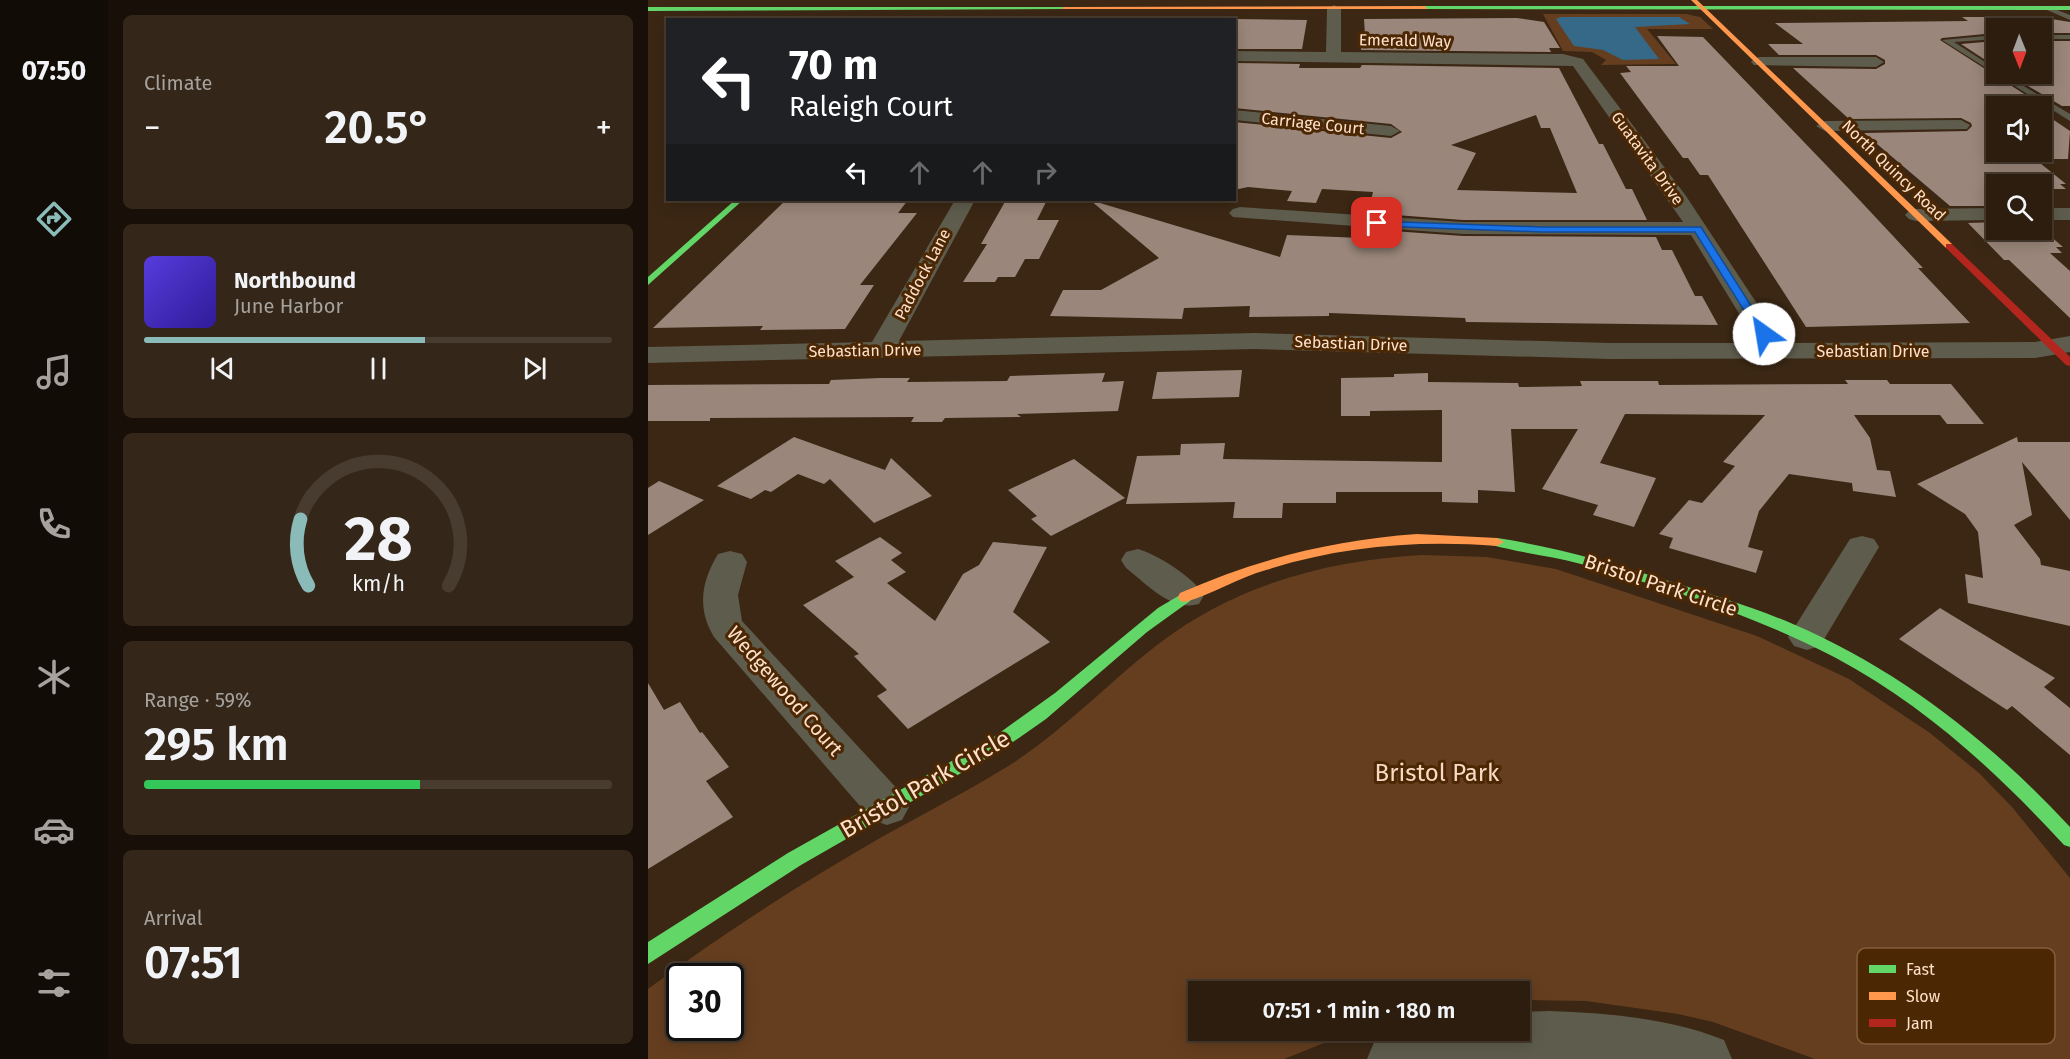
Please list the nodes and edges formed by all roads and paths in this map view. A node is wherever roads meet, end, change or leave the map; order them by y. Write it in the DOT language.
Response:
graph roads {
  1 [pos="954,4"];
  2 [pos="1111,4"];
  3 [pos="1252,4"];
  4 [pos="1698,4"];
  5 [pos="2050,8"];
  6 [pos="2070,8"];
  7 [pos="648,9"];
  8 [pos="1335,9"];
  9 [pos="940,18"];
  10 [pos="2070,18"];
  11 [pos="2052,37"];
  12 [pos="2070,37"];
  13 [pos="1986,38"];
  14 [pos="1236,56"];
  15 [pos="1333,57"];
  16 [pos="1575,60"];
  17 [pos="1759,62"];
  18 [pos="1876,62"];
  19 [pos="1986,65"];
  20 [pos="2016,84"];
  21 [pos="1236,116"];
  22 [pos="2070,118"];
  23 [pos="1961,125"];
  24 [pos="1825,126"];
  25 [pos="1391,131"];
  26 [pos="739,201"];
  27 [pos="964,201"];
  28 [pos="1240,213"];
  29 [pos="1917,214"];
  30 [pos="1986,214"];
  31 [pos="2052,214"];
  32 [pos="2070,214"];
  33 [pos="1698,229"];
  34 [pos="648,282"];
  35 [pos="881,350"];
  36 [pos="1775,351"];
  37 [pos="2064,352"];
  38 [pos="648,355"];
  39 [pos="1862,547"];
  40 [pos="1138,560"];
  41 [pos="730,562"];
  42 [pos="1186,595"];
  43 [pos="1807,637"];
  44 [pos="887,807"];
  45 [pos="2070,839"];
  46 [pos="648,954"];
  47 [pos="1531,1048"];
  48 [pos="1394,1059"];
  49 [pos="1705,1059"];
  1 -- 2 [label="street"];
  1 -- 7 [label="street"];
  1 -- 9 [label="street"];
  2 -- 3 [label="street"];
  3 -- 8 [label="street"];
  4 -- 5 [label="street"];
  4 -- 8 [label="street"];
  4 -- 17 [label="street, North Quincy Road"];
  5 -- 6 [label="street"];
  5 -- 10 [label="lane"];
  8 -- 15 [label="street"];
  11 -- 12 [label="lane"];
  13 -- 19 [label="lane"];
  14 -- 15 [label="street, Emerald Way"];
  15 -- 16 [label="street, Emerald Way"];
  16 -- 33 [label="street, Guatavita Drive"];
  17 -- 18 [label="street"];
  17 -- 24 [label="street, North Quincy Road"];
  20 -- 22 [label="lane"];
  21 -- 25 [label="street, Carriage Court"];
  23 -- 24 [label="street"];
  24 -- 29 [label="street, North Quincy Road"];
  26 -- 34 [label="street"];
  27 -- 35 [label="street, Paddock Lane"];
  28 -- 33 [label="street"];
  29 -- 30 [label="street"];
  29 -- 37 [label="street, North Quincy Road"];
  31 -- 32 [label="street"];
  33 -- 36 [label="street, Guatavita Drive"];
  35 -- 36 [label="street, Sebastian Drive"];
  35 -- 38 [label="street, Sebastian Drive"];
  36 -- 37 [label="street, Sebastian Drive"];
  39 -- 43 [label="street"];
  40 -- 42 [label="street"];
  41 -- 44 [label="street, Wedgewood Court"];
  42 -- 43 [label="street, Bristol Park Circle"];
  42 -- 44 [label="street, Bristol Park Circle"];
  43 -- 45 [label="street, Bristol Park Circle"];
  44 -- 46 [label="street, Bristol Park Circle"];
  47 -- 48 [label="street"];
  47 -- 49 [label="street"];
}
